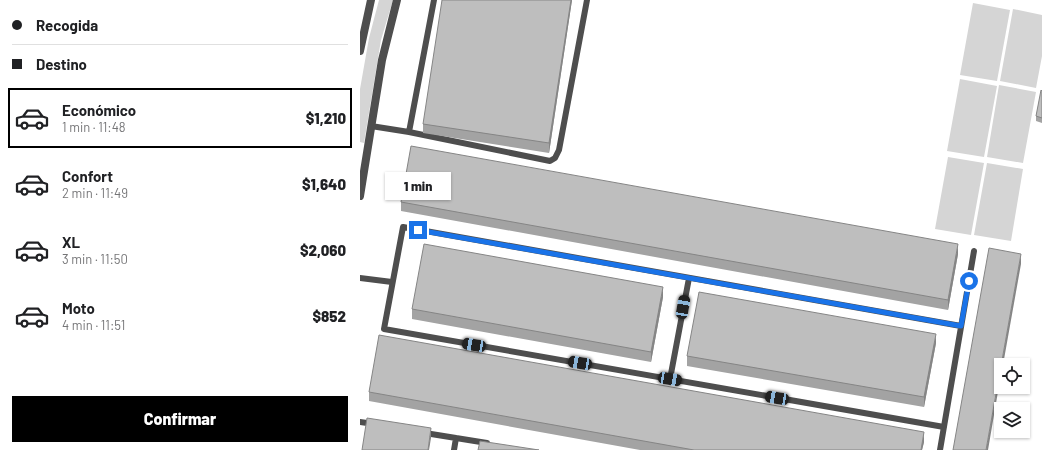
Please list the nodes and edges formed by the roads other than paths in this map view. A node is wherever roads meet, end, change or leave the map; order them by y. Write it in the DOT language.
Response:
graph roads {
  1 [pos="371,0"];
  2 [pos="397,0"];
  3 [pos="434,0"];
  4 [pos="587,0"];
  5 [pos="360,51"];
  6 [pos="371,126"];
  7 [pos="409,132"];
  8 [pos="364,148"];
  9 [pos="360,196"];
  10 [pos="974,251"];
  11 [pos="360,278"];
  12 [pos="688,278"];
  13 [pos="392,282"];
  14 [pos="961,326"];
  15 [pos="670,379"];
  16 [pos="360,422"];
  17 [pos="381,425"];
  18 [pos="944,427"];
  19 [pos="418,432"];
  20 [pos="456,438"];
  21 [pos="495,445"];
  22 [pos="454,450"];
  23 [pos="940,450"];
  1 -- 5 [label="street"];
  2 -- 6 [label="street"];
  3 -- 7 [label="lane"];
  4 -- 7 [label="lane"];
  6 -- 7 [label="lane"];
  6 -- 8 [label="street"];
  8 -- 9 [label="street"];
  10 -- 14 [label="lane"];
  11 -- 13 [label="lane"];
  12 -- 13 [label="lane"];
  12 -- 14 [label="lane"];
  12 -- 15 [label="lane"];
  13 -- 15 [label="lane"];
  14 -- 18 [label="lane"];
  15 -- 18 [label="lane"];
  16 -- 17 [label="lane"];
  18 -- 23 [label="lane"];
  19 -- 20 [label="lane"];
  20 -- 21 [label="lane"];
  20 -- 22 [label="lane"];
}
